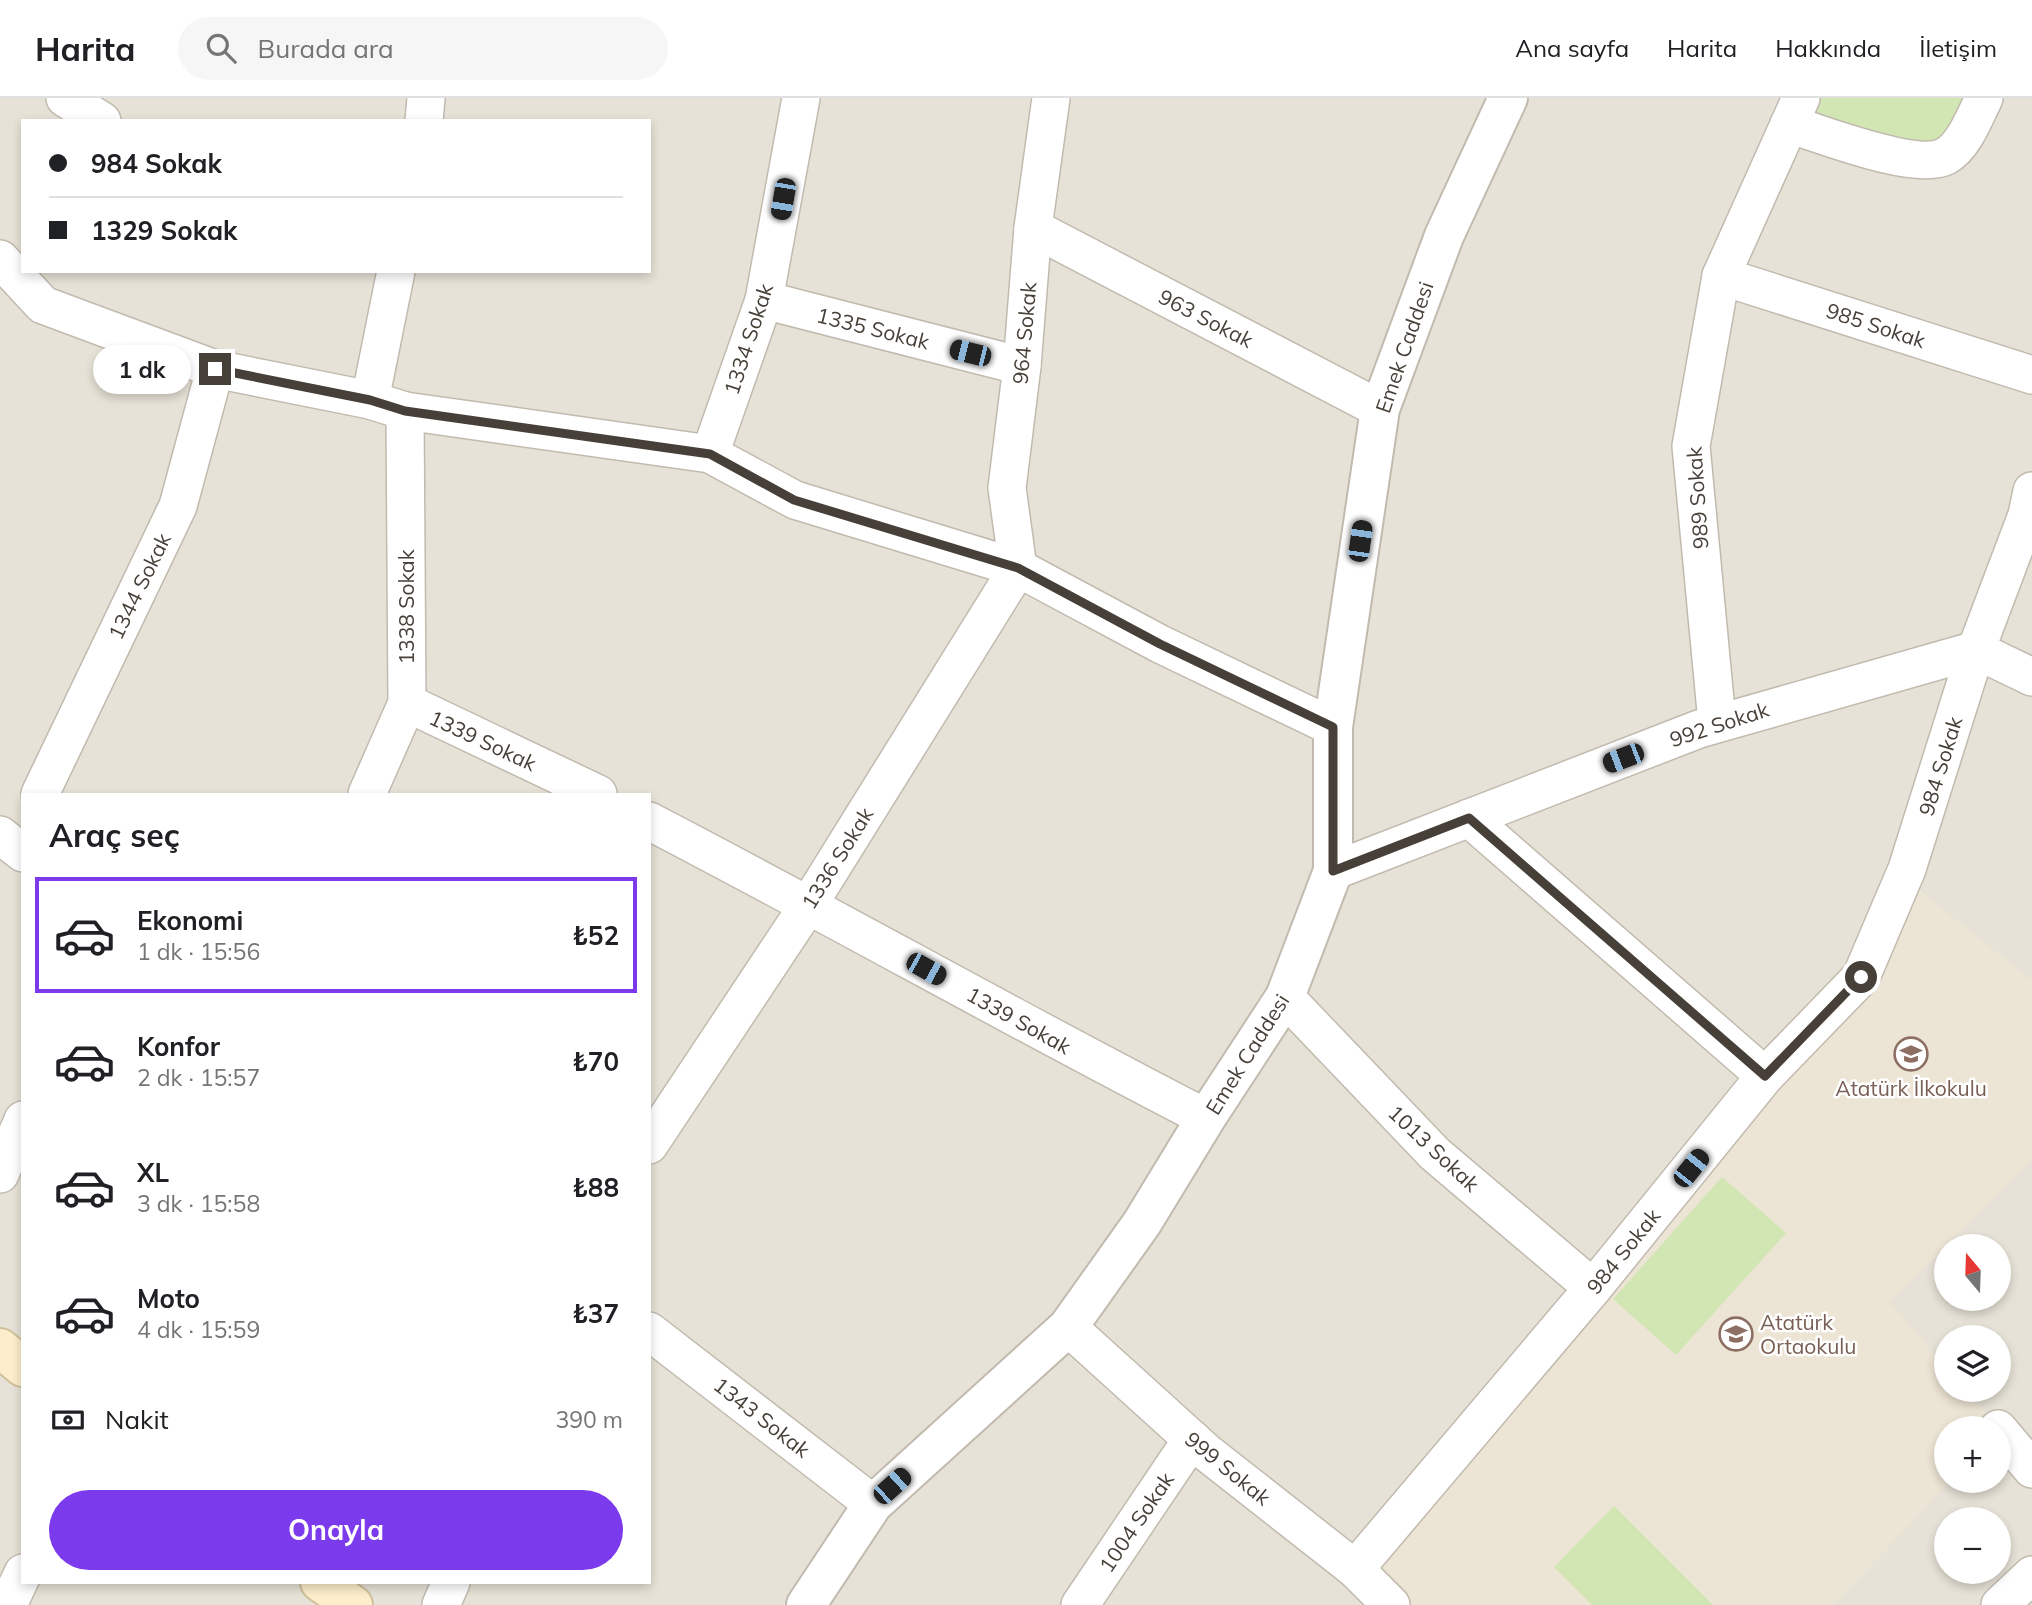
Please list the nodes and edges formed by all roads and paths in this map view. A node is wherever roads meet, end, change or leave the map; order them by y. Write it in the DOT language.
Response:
graph roads {
  1 [pos="65,98"];
  2 [pos="426,98"];
  3 [pos="802,98"];
  4 [pos="1051,98"];
  5 [pos="1508,98"];
  6 [pos="1984,98"];
  7 [pos="1795,111"];
  8 [pos="99,119"];
  9 [pos="424,119"];
  10 [pos="1032,228"];
  11 [pos="0,258"];
  12 [pos="396,273"];
  13 [pos="1721,276"];
  14 [pos="764,300"];
  15 [pos="1022,366"];
  16 [pos="215,369"];
  17 [pos="2032,375"];
  18 [pos="370,400"];
  19 [pos="1380,409"];
  20 [pos="405,411"];
  21 [pos="710,454"];
  22 [pos="2032,491"];
  23 [pos="1018,568"];
  24 [pos="1976,650"];
  25 [pos="2032,677"];
  26 [pos="407,704"];
  27 [pos="1717,722"];
  28 [pos="1333,727"];
  29 [pos="40,793"];
  30 [pos="367,793"];
  31 [pos="596,793"];
  32 [pos="1469,818"];
  33 [pos="651,822"];
  34 [pos="1333,871"];
  35 [pos="809,904"];
  36 [pos="1285,997"];
  37 [pos="1765,1076"];
  38 [pos="1206,1118"];
  39 [pos="21,1125"];
  40 [pos="651,1142"];
  41 [pos="0,1174"];
  42 [pos="1593,1288"];
  43 [pos="1068,1327"];
  44 [pos="651,1333"];
  45 [pos="0,1348"];
  46 [pos="21,1365"];
  47 [pos="1192,1439"];
  48 [pos="2011,1444"];
  49 [pos="2032,1469"];
  50 [pos="873,1504"];
  51 [pos="1355,1569"];
  52 [pos="2032,1575"];
  53 [pos="21,1577"];
  54 [pos="323,1584"];
  55 [pos="451,1584"];
  56 [pos="8,1605"];
  57 [pos="353,1605"];
  58 [pos="441,1605"];
  59 [pos="806,1605"];
  60 [pos="1080,1605"];
  61 [pos="1391,1605"];
  62 [pos="2000,1605"];
  1 -- 8 [label="street"];
  2 -- 9 [label="street"];
  3 -- 14 [label="street, 1334 Sokak"];
  4 -- 10 [label="street, 964 Sokak"];
  5 -- 19 [label="street, Emek Caddesi"];
  6 -- 7 [label="street"];
  7 -- 13 [label="street, 989 Sokak"];
  10 -- 15 [label="street, 964 Sokak"];
  10 -- 19 [label="street, 963 Sokak"];
  11 -- 16 [label="street"];
  12 -- 18 [label="street"];
  13 -- 17 [label="street, 985 Sokak"];
  13 -- 27 [label="street, 989 Sokak"];
  14 -- 15 [label="street, 1335 Sokak"];
  14 -- 21 [label="street, 1334 Sokak"];
  15 -- 23 [label="street, 964 Sokak"];
  16 -- 18 [label="street"];
  16 -- 29 [label="street, 1344 Sokak"];
  18 -- 20 [label="street"];
  19 -- 28 [label="street, Emek Caddesi"];
  20 -- 21 [label="street"];
  20 -- 26 [label="street, 1338 Sokak"];
  21 -- 23 [label="street"];
  22 -- 24 [label="street, 984 Sokak"];
  23 -- 28 [label="street"];
  23 -- 35 [label="street, 1336 Sokak"];
  24 -- 25 [label="street"];
  24 -- 27 [label="street, 992 Sokak"];
  24 -- 37 [label="street, 984 Sokak"];
  26 -- 30 [label="street, 1338 Sokak"];
  26 -- 31 [label="street, 1339 Sokak"];
  27 -- 32 [label="street, 992 Sokak"];
  28 -- 34 [label="street, Emek Caddesi"];
  32 -- 34 [label="street, 992 Sokak"];
  32 -- 37 [label="street"];
  33 -- 35 [label="street, 1339 Sokak"];
  34 -- 36 [label="street, Emek Caddesi"];
  35 -- 38 [label="street, 1339 Sokak"];
  35 -- 40 [label="street, 1336 Sokak"];
  36 -- 38 [label="street, Emek Caddesi"];
  36 -- 42 [label="street, 1013 Sokak"];
  37 -- 42 [label="street, 984 Sokak"];
  38 -- 43 [label="street, Emek Caddesi"];
  39 -- 41 [label="street"];
  42 -- 51 [label="street, 984 Sokak"];
  43 -- 47 [label="street, 999 Sokak"];
  43 -- 50 [label="street, Emek Caddesi"];
  44 -- 50 [label="street, 1343 Sokak"];
  45 -- 46 [label="main road"];
  47 -- 51 [label="street, 999 Sokak"];
  47 -- 60 [label="street, 1004 Sokak"];
  48 -- 49 [label="street"];
  50 -- 59 [label="street, Emek Caddesi"];
  51 -- 61 [label="street, 999 Sokak"];
  52 -- 62 [label="street"];
  53 -- 56 [label="street"];
  54 -- 57 [label="main road"];
  55 -- 58 [label="street"];
}
